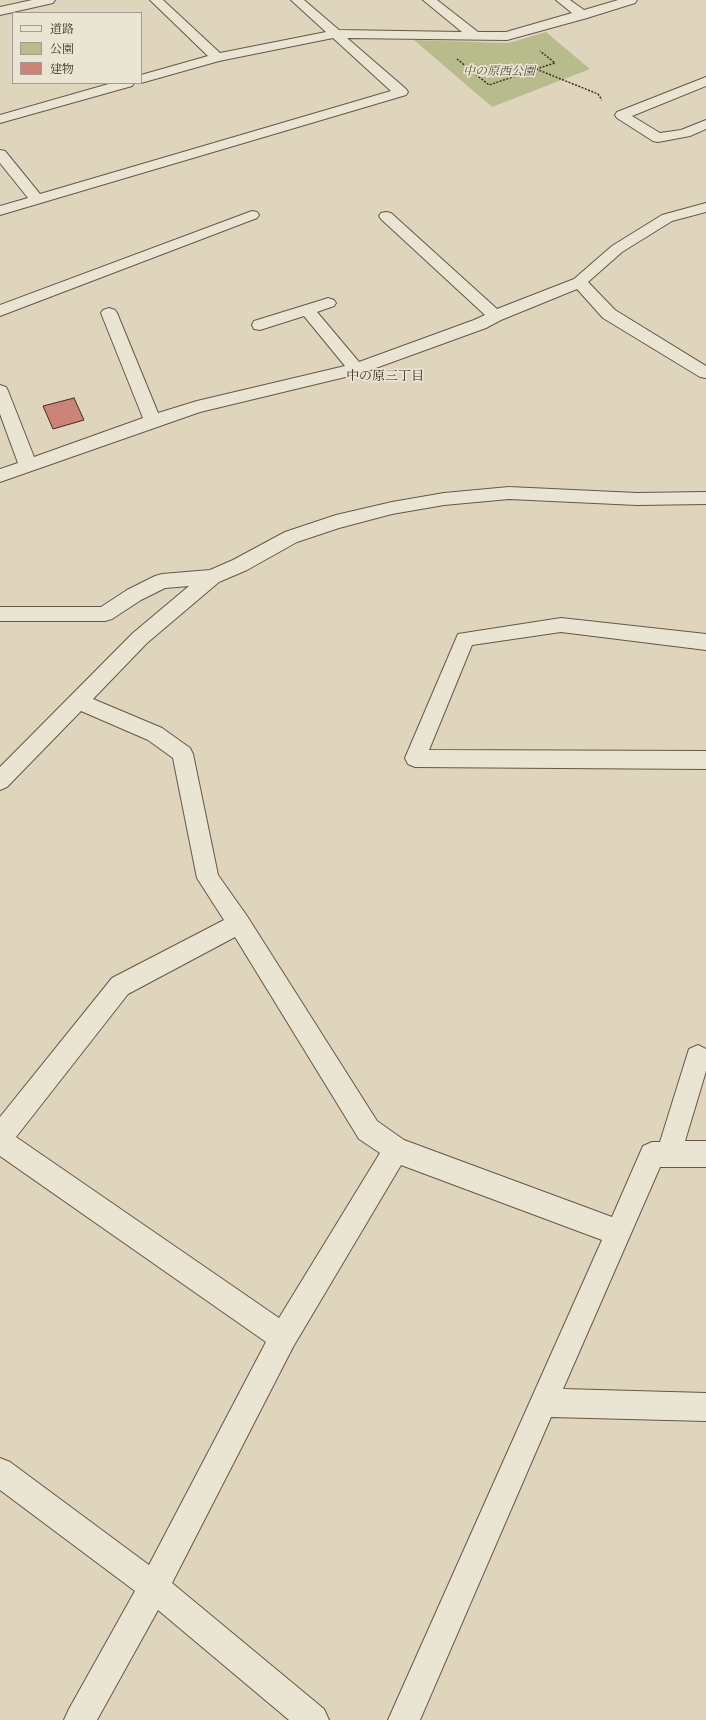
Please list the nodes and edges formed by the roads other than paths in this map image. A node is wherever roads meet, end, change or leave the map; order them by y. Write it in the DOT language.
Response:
graph roads {
  1 [pos="49,0"];
  2 [pos="156,0"];
  3 [pos="297,0"];
  4 [pos="429,0"];
  5 [pos="562,0"];
  6 [pos="631,0"];
  7 [pos="23,10"];
  8 [pos="0,11"];
  9 [pos="583,15"];
  10 [pos="336,34"];
  11 [pos="475,36"];
  12 [pos="217,57"];
  13 [pos="142,79"];
  14 [pos="706,81"];
  15 [pos="119,84"];
  16 [pos="102,86"];
  17 [pos="0,119"];
  18 [pos="706,124"];
  19 [pos="0,154"];
  20 [pos="37,200"];
  21 [pos="706,207"];
  22 [pos="0,211"];
  23 [pos="252,215"];
  24 [pos="386,216"];
  25 [pos="579,282"];
  26 [pos="328,303"];
  27 [pos="307,310"];
  28 [pos="0,311"];
  29 [pos="109,313"];
  30 [pos="495,316"];
  31 [pos="260,325"];
  32 [pos="356,369"];
  33 [pos="704,371"];
  34 [pos="0,391"];
  35 [pos="153,421"];
  36 [pos="28,466"];
  37 [pos="0,476"];
  38 [pos="706,498"];
  39 [pos="212,577"];
  40 [pos="0,614"];
  41 [pos="706,642"];
  42 [pos="77,701"];
  43 [pos="706,760"];
  44 [pos="0,781"];
  45 [pos="238,923"];
  46 [pos="698,1057"];
  47 [pos="0,1137"];
  48 [pos="0,1141"];
  49 [pos="396,1150"];
  50 [pos="669,1154"];
  51 [pos="706,1154"];
  52 [pos="618,1233"];
  53 [pos="283,1338"];
  54 [pos="544,1403"];
  55 [pos="706,1407"];
  56 [pos="0,1472"];
  57 [pos="154,1587"];
  58 [pos="80,1720"];
  59 [pos="313,1720"];
  60 [pos="404,1720"];
  1 -- 7 [label="street"];
  2 -- 12 [label="street"];
  3 -- 10 [label="street"];
  4 -- 11 [label="street"];
  5 -- 9 [label="street"];
  6 -- 9 [label="street"];
  7 -- 8 [label="street"];
  9 -- 11 [label="street"];
  10 -- 11 [label="street"];
  10 -- 12 [label="street"];
  10 -- 20 [label="street"];
  12 -- 13 [label="street"];
  14 -- 18 [label="street"];
  15 -- 16 [label="street"];
  16 -- 17 [label="street"];
  19 -- 20 [label="street"];
  20 -- 22 [label="street"];
  21 -- 25 [label="street"];
  23 -- 28 [label="street"];
  24 -- 30 [label="street"];
  25 -- 30 [label="street"];
  25 -- 33 [label="street"];
  26 -- 27 [label="street"];
  27 -- 31 [label="street"];
  27 -- 32 [label="street"];
  29 -- 35 [label="street"];
  30 -- 32 [label="street"];
  32 -- 35 [label="street"];
  34 -- 36 [label="street"];
  35 -- 36 [label="street"];
  36 -- 37 [label="street"];
  38 -- 39 [label="street"];
  39 -- 40 [label="street"];
  39 -- 42 [label="street"];
  41 -- 43 [label="street"];
  42 -- 44 [label="street"];
  42 -- 45 [label="street"];
  45 -- 47 [label="street"];
  45 -- 49 [label="street"];
  46 -- 50 [label="street"];
  48 -- 53 [label="street"];
  49 -- 52 [label="street"];
  49 -- 53 [label="street"];
  50 -- 51 [label="street"];
  50 -- 52 [label="street"];
  52 -- 54 [label="street"];
  53 -- 57 [label="street"];
  54 -- 55 [label="street"];
  54 -- 60 [label="street"];
  56 -- 57 [label="street"];
  57 -- 58 [label="street"];
  57 -- 59 [label="street"];
}
